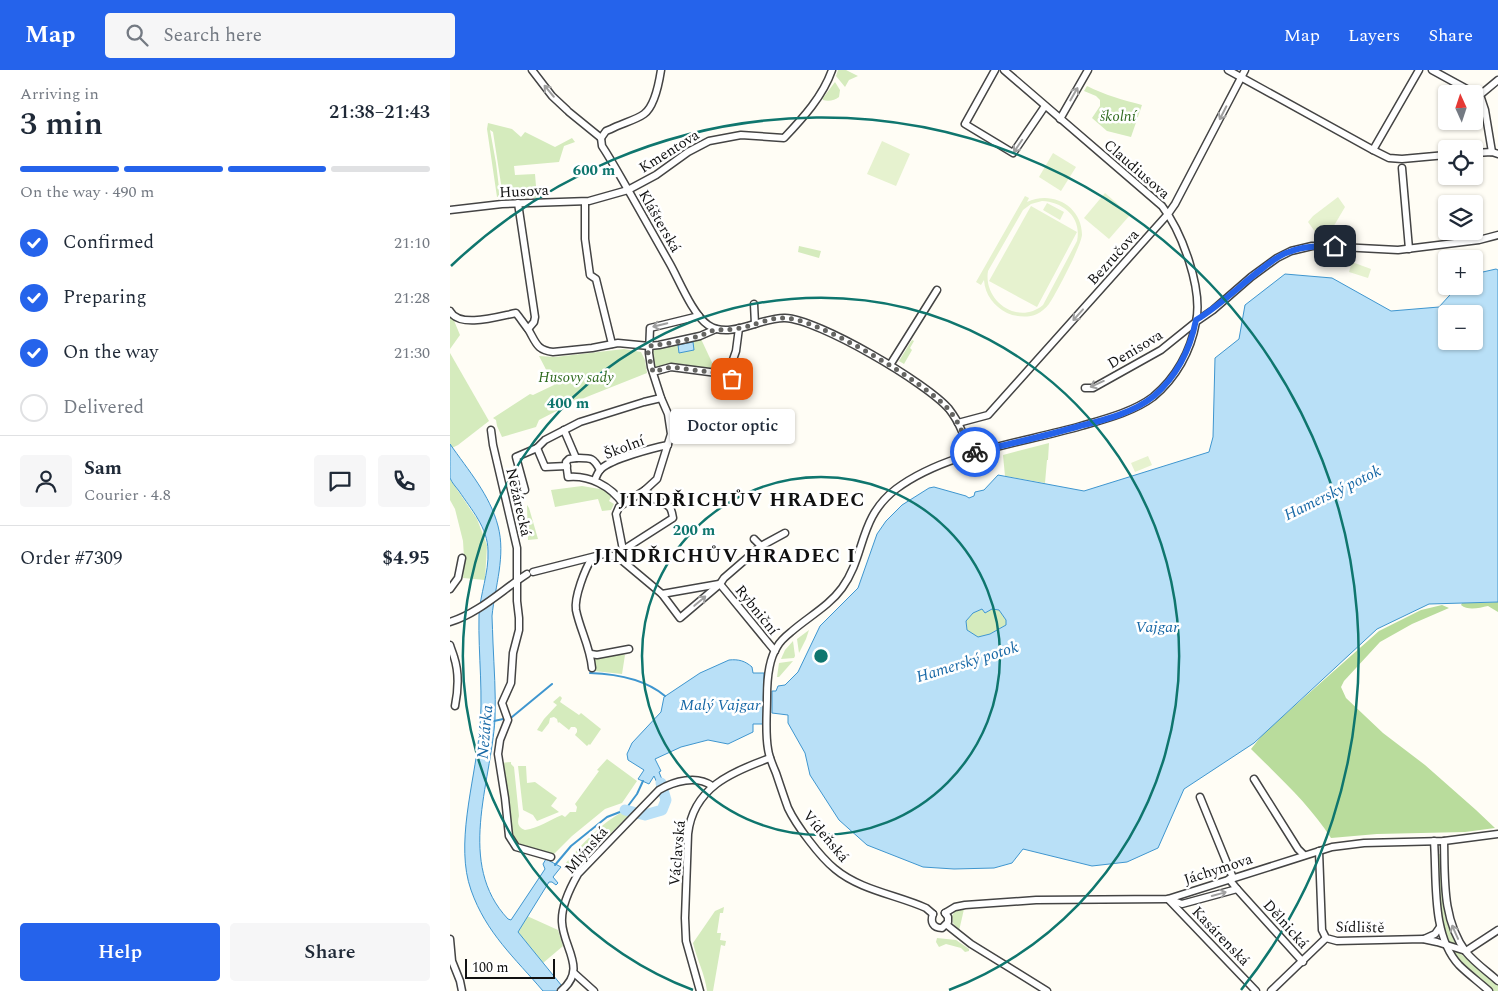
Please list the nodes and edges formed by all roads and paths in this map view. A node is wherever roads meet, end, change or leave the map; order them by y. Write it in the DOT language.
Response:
graph roads {
  1 [pos="532,70"];
  2 [pos="661,70"];
  3 [pos="832,70"];
  4 [pos="995,70"];
  5 [pos="1004,70"];
  6 [pos="1088,70"];
  7 [pos="1228,70"];
  8 [pos="1245,70"];
  9 [pos="1419,70"];
  10 [pos="1432,70"];
  11 [pos="1241,78"];
  12 [pos="1498,80"];
  13 [pos="1459,85"];
  14 [pos="1483,92"];
  15 [pos="1483,104"];
  16 [pos="1045,106"];
  17 [pos="1060,119"];
  18 [pos="601,138"];
  19 [pos="1373,150"];
  20 [pos="1495,153"];
  21 [pos="1438,155"];
  22 [pos="1402,168"];
  23 [pos="628,190"];
  24 [pos="585,202"];
  25 [pos="518,203"];
  26 [pos="450,210"];
  27 [pos="1168,214"];
  28 [pos="1498,235"];
  29 [pos="1409,249"];
  30 [pos="937,290"];
  31 [pos="754,304"];
  32 [pos="450,311"];
  33 [pos="699,316"];
  34 [pos="1196,320"];
  35 [pos="755,324"];
  36 [pos="739,328"];
  37 [pos="528,329"];
  38 [pos="716,330"];
  39 [pos="612,344"];
  40 [pos="649,346"];
  41 [pos="890,365"];
  42 [pos="729,370"];
  43 [pos="653,372"];
  44 [pos="732,379"];
  45 [pos="1085,388"];
  46 [pos="661,398"];
  47 [pos="958,423"];
  48 [pos="491,430"];
  49 [pos="564,430"];
  50 [pos="668,445"];
  51 [pos="537,448"];
  52 [pos="970,454"];
  53 [pos="576,458"];
  54 [pos="567,466"];
  55 [pos="600,470"];
  56 [pos="595,480"];
  57 [pos="525,490"];
  58 [pos="645,490"];
  59 [pos="624,504"];
  60 [pos="785,533"];
  61 [pos="754,539"];
  62 [pos="761,546"];
  63 [pos="623,550"];
  64 [pos="462,558"];
  65 [pos="592,558"];
  66 [pos="619,558"];
  67 [pos="518,580"];
  68 [pos="720,584"];
  69 [pos="450,588"];
  70 [pos="662,594"];
  71 [pos="450,622"];
  72 [pos="450,645"];
  73 [pos="629,649"];
  74 [pos="775,651"];
  75 [pos="591,654"];
  76 [pos="592,668"];
  77 [pos="455,706"];
  78 [pos="770,758"];
  79 [pos="1254,779"];
  80 [pos="712,786"];
  81 [pos="1200,797"];
  82 [pos="1498,834"];
  83 [pos="1434,841"];
  84 [pos="1444,841"];
  85 [pos="1319,850"];
  86 [pos="1304,855"];
  87 [pos="551,857"];
  88 [pos="1231,878"];
  89 [pos="1236,889"];
  90 [pos="1168,898"];
  91 [pos="945,912"];
  92 [pos="933,914"];
  93 [pos="947,924"];
  94 [pos="1440,927"];
  95 [pos="1498,930"];
  96 [pos="1326,938"];
  97 [pos="450,939"];
  98 [pos="1423,939"];
  99 [pos="1447,946"];
  100 [pos="1466,951"];
  101 [pos="1303,962"];
  102 [pos="574,973"];
  103 [pos="1498,981"];
  104 [pos="462,991"];
  105 [pos="561,991"];
  106 [pos="594,991"];
  107 [pos="700,991"];
  108 [pos="1047,991"];
  109 [pos="1256,991"];
  110 [pos="1272,991"];
  111 [pos="1489,991"];
  18 -- 1 [label="street, one-way"];
  2 -- 18 [label="street"];
  3 -- 23 [label="street, Kmentova"];
  16 -- 4 [label="street, one-way"];
  5 -- 16 [label="street, Claudiusova"];
  17 -- 6 [label="street, one-way"];
  7 -- 11 [label="street"];
  8 -- 11 [label="street, Bezručova"];
  9 -- 19 [label="street"];
  10 -- 13 [label="street"];
  11 -- 19 [label="street"];
  11 -- 27 [label="street, Bezručova, one-way"];
  12 -- 14 [label="street"];
  15 -- 20 [label="street"];
  16 -- 17 [label="street, Claudiusova"];
  17 -- 27 [label="street, Claudiusova"];
  18 -- 23 [label="street, Klášterská"];
  19 -- 21 [label="street"];
  22 -- 29 [label="street"];
  23 -- 24 [label="street, Husova"];
  23 -- 33 [label="street, Klášterská"];
  24 -- 25 [label="street, Husova"];
  24 -- 39 [label="street"];
  25 -- 26 [label="street, Husova"];
  25 -- 37 [label="street"];
  27 -- 34 [label="street, Claudiusova"];
  27 -- 47 [label="street, Bezručova, one-way"];
  28 -- 29 [label="street, Denisova"];
  29 -- 34 [label="street, Denisova"];
  30 -- 41 [label="street"];
  31 -- 35 [label="street"];
  32 -- 37 [label="street"];
  33 -- 38 [label="street"];
  33 -- 40 [label="street, one-way"];
  34 -- 45 [label="street, Denisova, one-way"];
  34 -- 52 [label="street, Claudiusova"];
  35 -- 36 [label="street"];
  35 -- 41 [label="street"];
  36 -- 38 [label="street"];
  36 -- 42 [label="street"];
  37 -- 39 [label="street"];
  38 -- 40 [label="street"];
  39 -- 40 [label="street"];
  40 -- 43 [label="street"];
  41 -- 47 [label="street"];
  42 -- 43 [label="street"];
  42 -- 44 [label="street"];
  43 -- 46 [label="street"];
  46 -- 49 [label="street"];
  46 -- 50 [label="street"];
  47 -- 52 [label="street"];
  48 -- 67 [label="street, Nežárecká"];
  49 -- 51 [label="street"];
  49 -- 53 [label="street"];
  50 -- 55 [label="street, Školní"];
  50 -- 58 [label="street"];
  51 -- 54 [label="street"];
  51 -- 57 [label="street"];
  52 -- 74 [label="street, Claudiusova"];
  53 -- 54 [label="street"];
  53 -- 55 [label="street"];
  54 -- 56 [label="street"];
  55 -- 56 [label="street, Školní"];
  56 -- 59 [label="street"];
  58 -- 59 [label="street"];
  58 -- 63 [label="street"];
  59 -- 63 [label="street"];
  60 -- 62 [label="street"];
  61 -- 62 [label="street"];
  62 -- 68 [label="street"];
  63 -- 66 [label="street"];
  64 -- 69 [label="street"];
  65 -- 66 [label="street"];
  65 -- 67 [label="street"];
  65 -- 75 [label="street"];
  66 -- 70 [label="street"];
  67 -- 71 [label="street"];
  67 -- 87 [label="street, Nežárecká"];
  68 -- 70 [label="street"];
  70 -- 68 [label="street, one-way"];
  68 -- 74 [label="street, Rybniční"];
  72 -- 77 [label="street"];
  73 -- 75 [label="street"];
  74 -- 78 [label="street, Vídeňská"];
  75 -- 76 [label="street"];
  78 -- 80 [label="street, Václavská"];
  78 -- 92 [label="street, Vídeňská"];
  79 -- 86 [label="street"];
  80 -- 102 [label="street, Mlýnská"];
  80 -- 107 [label="street, Václavská"];
  81 -- 88 [label="street, Dělnická"];
  82 -- 84 [label="street, Jáchymova"];
  83 -- 84 [label="street, Jáchymova"];
  83 -- 85 [label="street, Jáchymova"];
  83 -- 94 [label="street"];
  100 -- 84 [label="street, one-way"];
  85 -- 86 [label="street, Jáchymova"];
  85 -- 96 [label="street, Sídliště"];
  86 -- 88 [label="street, Jáchymova"];
  88 -- 89 [label="street, Dělnická"];
  88 -- 90 [label="street, Jáchymova"];
  90 -- 89 [label="street, one-way"];
  89 -- 101 [label="street, Dělnická"];
  90 -- 91 [label="street, Jáchymova"];
  90 -- 109 [label="street, Kasárenská"];
  91 -- 92 [label="street"];
  91 -- 93 [label="street"];
  92 -- 93 [label="street, Vídeňská"];
  93 -- 108 [label="street, Vídeňská"];
  94 -- 98 [label="street"];
  94 -- 99 [label="street"];
  95 -- 100 [label="street"];
  96 -- 98 [label="street, Sídliště"];
  96 -- 101 [label="street, Dělnická"];
  97 -- 104 [label="street"];
  98 -- 99 [label="street, Sídliště"];
  99 -- 100 [label="street, Sídliště"];
  99 -- 111 [label="street"];
  100 -- 103 [label="street"];
  101 -- 110 [label="street"];
  102 -- 105 [label="street"];
  102 -- 106 [label="street"];
}
